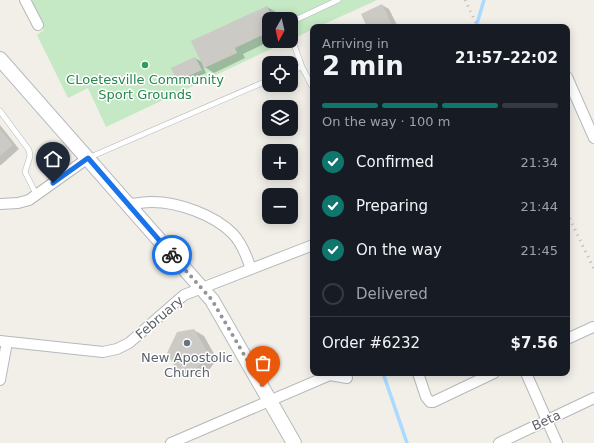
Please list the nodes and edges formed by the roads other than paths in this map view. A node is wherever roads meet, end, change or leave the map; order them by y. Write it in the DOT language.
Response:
graph roads {
  1 [pos="25,0"];
  2 [pos="338,0"];
  3 [pos="298,19"];
  4 [pos="38,25"];
  5 [pos="295,48"];
  6 [pos="0,59"];
  7 [pos="302,67"];
  8 [pos="298,68"];
  9 [pos="310,82"];
  10 [pos="262,83"];
  11 [pos="570,84"];
  12 [pos="0,111"];
  13 [pos="594,138"];
  14 [pos="88,158"];
  15 [pos="36,196"];
  16 [pos="0,204"];
  17 [pos="128,204"];
  18 [pos="310,246"];
  19 [pos="251,269"];
  20 [pos="201,288"];
  21 [pos="594,326"];
  22 [pos="570,338"];
  23 [pos="3,342"];
  24 [pos="328,376"];
  25 [pos="336,376"];
  26 [pos="419,376"];
  27 [pos="488,376"];
  28 [pos="527,376"];
  29 [pos="347,378"];
  30 [pos="0,380"];
  31 [pos="594,398"];
  32 [pos="270,400"];
  33 [pos="547,420"];
  34 [pos="171,443"];
  35 [pos="294,443"];
  36 [pos="499,443"];
  37 [pos="557,443"];
  1 -- 4 [label="street"];
  2 -- 3 [label="lane"];
  5 -- 7 [label="lane"];
  6 -- 14 [label="street"];
  7 -- 8 [label="lane"];
  7 -- 9 [label="lane"];
  10 -- 14 [label="lane"];
  11 -- 13 [label="street"];
  12 -- 15 [label="lane"];
  14 -- 15 [label="street"];
  14 -- 17 [label="street"];
  15 -- 16 [label="street"];
  17 -- 19 [label="street"];
  17 -- 20 [label="street"];
  18 -- 19 [label="street, February"];
  19 -- 20 [label="street, February"];
  20 -- 23 [label="street, February"];
  20 -- 32 [label="street"];
  21 -- 22 [label="street"];
  23 -- 30 [label="street"];
  24 -- 32 [label="street"];
  25 -- 29 [label="street"];
  26 -- 27 [label="street"];
  28 -- 33 [label="street"];
  31 -- 33 [label="street, Beta"];
  32 -- 34 [label="street"];
  32 -- 35 [label="street"];
  33 -- 36 [label="street, Beta"];
  33 -- 37 [label="street"];
}
